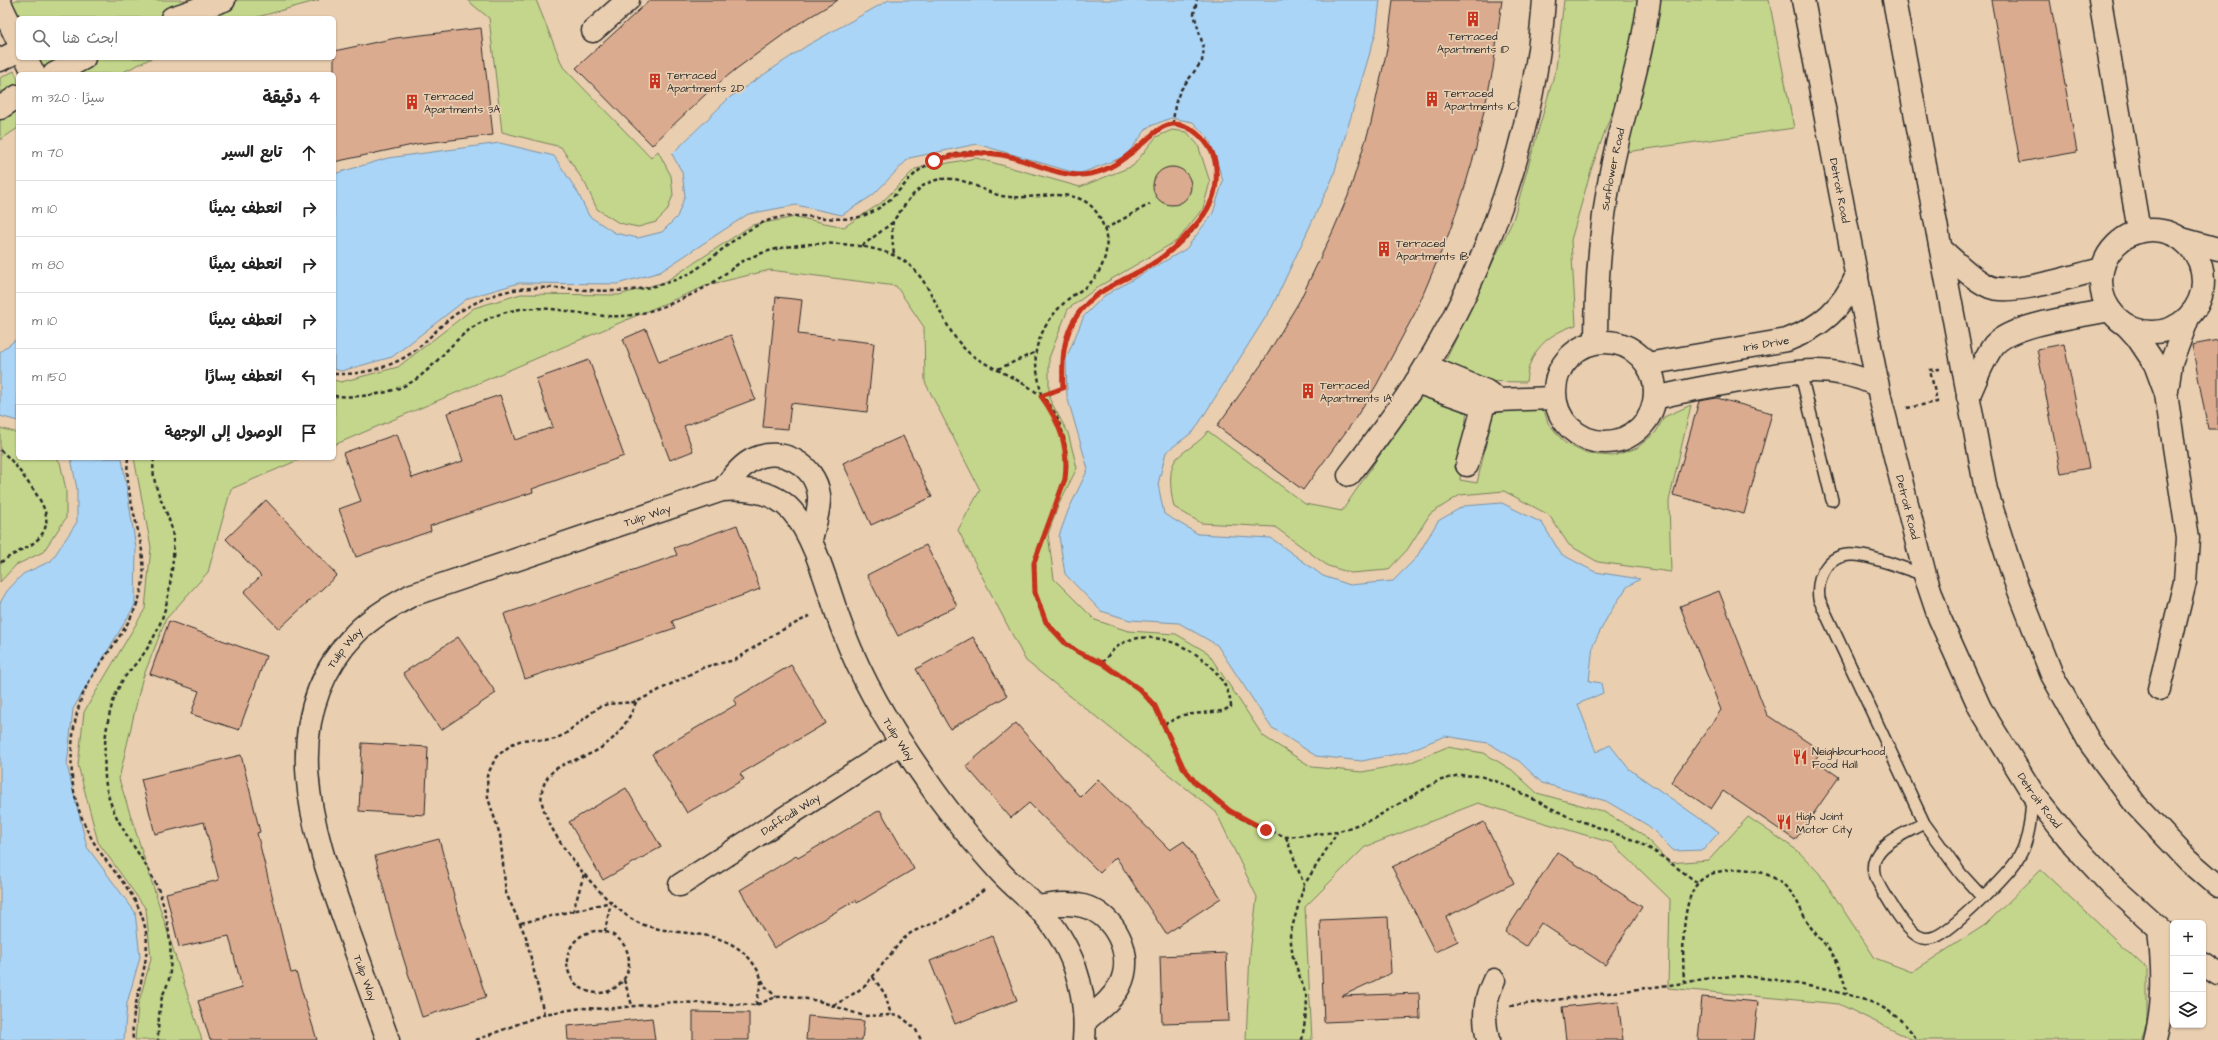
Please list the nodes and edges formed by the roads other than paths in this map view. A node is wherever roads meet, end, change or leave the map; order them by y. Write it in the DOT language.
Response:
graph roads {
  1 [pos="224,0"];
  2 [pos="628,0"];
  3 [pos="1544,0"];
  4 [pos="1649,0"];
  5 [pos="1803,0"];
  6 [pos="1894,0"];
  7 [pos="2100,0"];
  8 [pos="0,2"];
  9 [pos="178,16"];
  10 [pos="593,31"];
  11 [pos="16,37"];
  12 [pos="16,52"];
  13 [pos="0,60"];
  14 [pos="27,60"];
  15 [pos="80,60"];
  16 [pos="33,72"];
  17 [pos="58,72"];
  18 [pos="16,97"];
  19 [pos="0,108"];
  20 [pos="2139,231"];
  21 [pos="2182,239"];
  22 [pos="1941,249"];
  23 [pos="2218,249"];
  24 [pos="2102,269"];
  25 [pos="1857,275"];
  26 [pos="2218,286"];
  27 [pos="2110,310"];
  28 [pos="2193,311"];
  29 [pos="2126,325"];
  30 [pos="1596,342"];
  31 [pos="1647,364"];
  32 [pos="1800,371"];
  33 [pos="1421,374"];
  34 [pos="1878,391"];
  35 [pos="2166,394"];
  36 [pos="1968,396"];
  37 [pos="1554,398"];
  38 [pos="1656,398"];
  39 [pos="1491,402"];
  40 [pos="1467,465"];
  41 [pos="1349,475"];
  42 [pos="722,490"];
  43 [pos="1832,500"];
  44 [pos="810,540"];
  45 [pos="1925,575"];
  46 [pos="2159,689"];
  47 [pos="901,743"];
  48 [pos="2032,792"];
  49 [pos="1924,823"];
  50 [pos="680,885"];
  51 [pos="2218,886"];
  52 [pos="1983,898"];
  53 [pos="1037,907"];
  54 [pos="2166,935"];
  55 [pos="2206,966"];
  56 [pos="2218,974"];
  57 [pos="1494,980"];
  58 [pos="1085,1030"];
  59 [pos="388,1040"];
  60 [pos="1488,1040"];
  61 [pos="2155,1040"];
  1 -- 9 [label="street"];
  2 -- 10 [label="street"];
  3 -- 33 [label="street"];
  4 -- 30 [label="street, Sunflower Road"];
  5 -- 25 [label="street, Detroit Road"];
  6 -- 22 [label="street"];
  7 -- 20 [label="street"];
  8 -- 11 [label="street"];
  12 -- 13 [label="street"];
  14 -- 16 [label="street"];
  15 -- 17 [label="street"];
  18 -- 19 [label="street"];
  20 -- 21 [label="street"];
  20 -- 24 [label="street"];
  21 -- 23 [label="street"];
  21 -- 28 [label="street"];
  22 -- 24 [label="street"];
  22 -- 36 [label="street"];
  24 -- 27 [label="street"];
  25 -- 31 [label="street, Iris Drive"];
  25 -- 34 [label="street, Detroit Road"];
  26 -- 28 [label="street"];
  27 -- 29 [label="street"];
  27 -- 36 [label="street"];
  28 -- 29 [label="street"];
  28 -- 35 [label="street"];
  29 -- 35 [label="street"];
  30 -- 31 [label="street"];
  30 -- 37 [label="street"];
  31 -- 38 [label="street"];
  32 -- 34 [label="street"];
  32 -- 38 [label="street"];
  32 -- 43 [label="lane"];
  33 -- 39 [label="street"];
  33 -- 41 [label="street"];
  34 -- 45 [label="street, Detroit Road"];
  35 -- 46 [label="street"];
  36 -- 51 [label="street"];
  37 -- 38 [label="street"];
  37 -- 39 [label="street"];
  39 -- 40 [label="street"];
  42 -- 44 [label="street, Tulip Way"];
  42 -- 44 [label="street, Tulip Way"];
  42 -- 59 [label="street, Tulip Way"];
  44 -- 47 [label="street, Tulip Way"];
  45 -- 48 [label="street, Detroit Road"];
  45 -- 49 [label="lane"];
  47 -- 50 [label="street, Daffodil Way"];
  47 -- 53 [label="street, Tulip Way"];
  48 -- 52 [label="lane"];
  48 -- 54 [label="street, Detroit Road"];
  49 -- 52 [label="lane"];
  49 -- 52 [label="lane"];
  53 -- 58 [label="street, Tulip Way"];
  53 -- 58 [label="street, Tulip Way"];
  54 -- 61 [label="street"];
  55 -- 56 [label="street"];
  57 -- 60 [label="street"];
}
